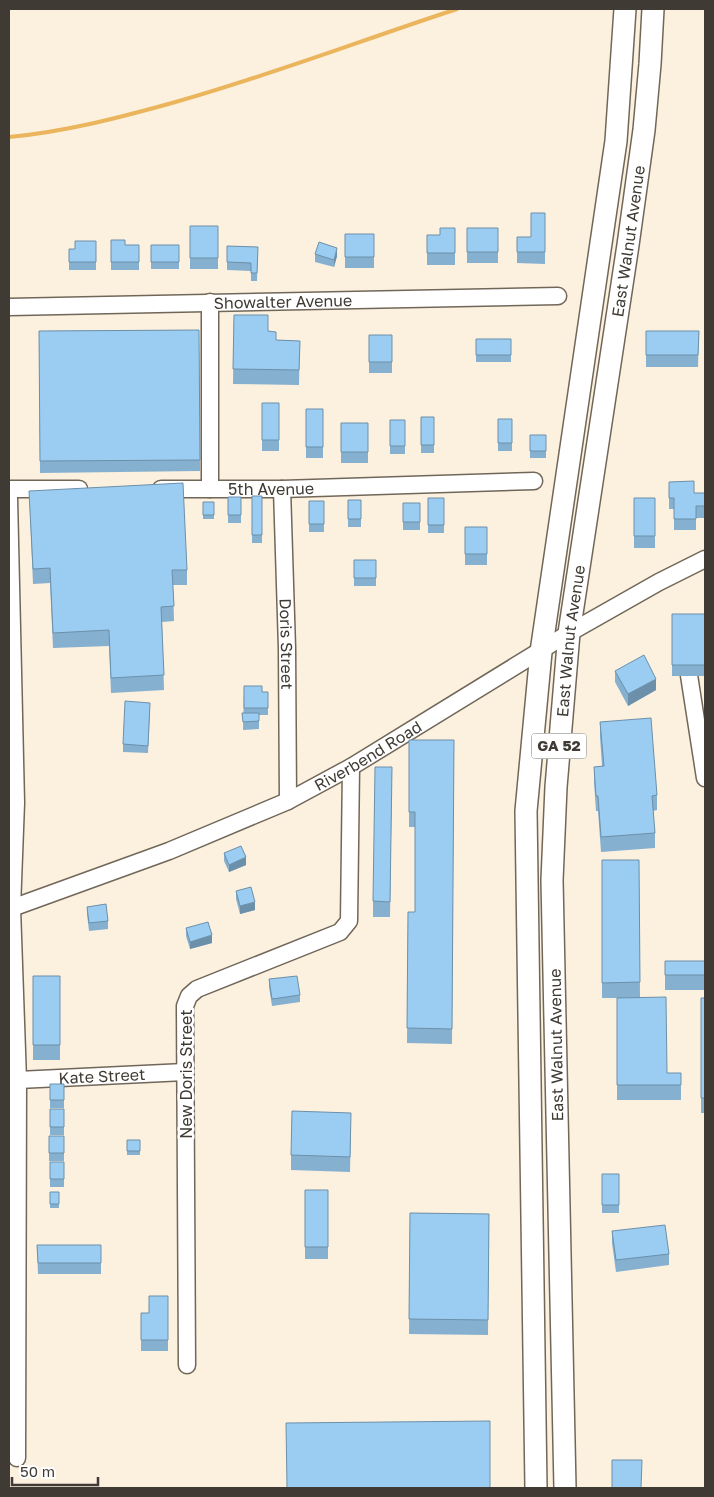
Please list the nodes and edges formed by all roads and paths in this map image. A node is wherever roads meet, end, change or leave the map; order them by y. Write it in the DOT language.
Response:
graph roads {
  1 [pos="625,9"];
  2 [pos="653,9"];
  3 [pos="558,296"];
  4 [pos="210,302"];
  5 [pos="9,307"];
  6 [pos="534,481"];
  7 [pos="282,488"];
  8 [pos="9,489"];
  9 [pos="98,489"];
  10 [pos="147,489"];
  11 [pos="210,489"];
  12 [pos="9,498"];
  13 [pos="705,560"];
  14 [pos="569,633"];
  15 [pos="684,641"];
  16 [pos="540,652"];
  17 [pos="352,767"];
  18 [pos="705,780"];
  19 [pos="288,800"];
  20 [pos="10,909"];
  21 [pos="185,1072"];
  22 [pos="18,1080"];
  23 [pos="187,1365"];
  24 [pos="535,1383"];
  25 [pos="564,1383"];
  26 [pos="17,1458"];
  27 [pos="536,1488"];
  28 [pos="565,1488"];
  1 -- 16 [label="main road, East Walnut Avenue / GA 52"];
  2 -- 14 [label="main road, East Walnut Avenue / GA 52"];
  3 -- 4 [label="street, Showalter Avenue"];
  4 -- 5 [label="street, Showalter Avenue"];
  4 -- 11 [label="street"];
  6 -- 7 [label="street, 5th Avenue"];
  7 -- 11 [label="street, 5th Avenue"];
  7 -- 19 [label="street, Doris Street"];
  8 -- 9 [label="street"];
  10 -- 11 [label="street, 5th Avenue"];
  12 -- 20 [label="street"];
  13 -- 14 [label="street, Riverbend Road"];
  14 -- 16 [label="street, Riverbend Road"];
  14 -- 25 [label="main road, East Walnut Avenue / GA 52"];
  15 -- 18 [label="street"];
  16 -- 17 [label="street, Riverbend Road"];
  16 -- 24 [label="main road, East Walnut Avenue / GA 52"];
  17 -- 19 [label="street, Riverbend Road"];
  17 -- 21 [label="street, New Doris Street"];
  19 -- 20 [label="street, Riverbend Road"];
  20 -- 22 [label="street"];
  21 -- 22 [label="street, Kate Street"];
  21 -- 23 [label="street, New Doris Street"];
  22 -- 26 [label="street"];
  24 -- 25 [label="main road"];
  24 -- 27 [label="main road, East Walnut Avenue / GA 52"];
  25 -- 28 [label="main road, East Walnut Avenue / GA 52"];
}
